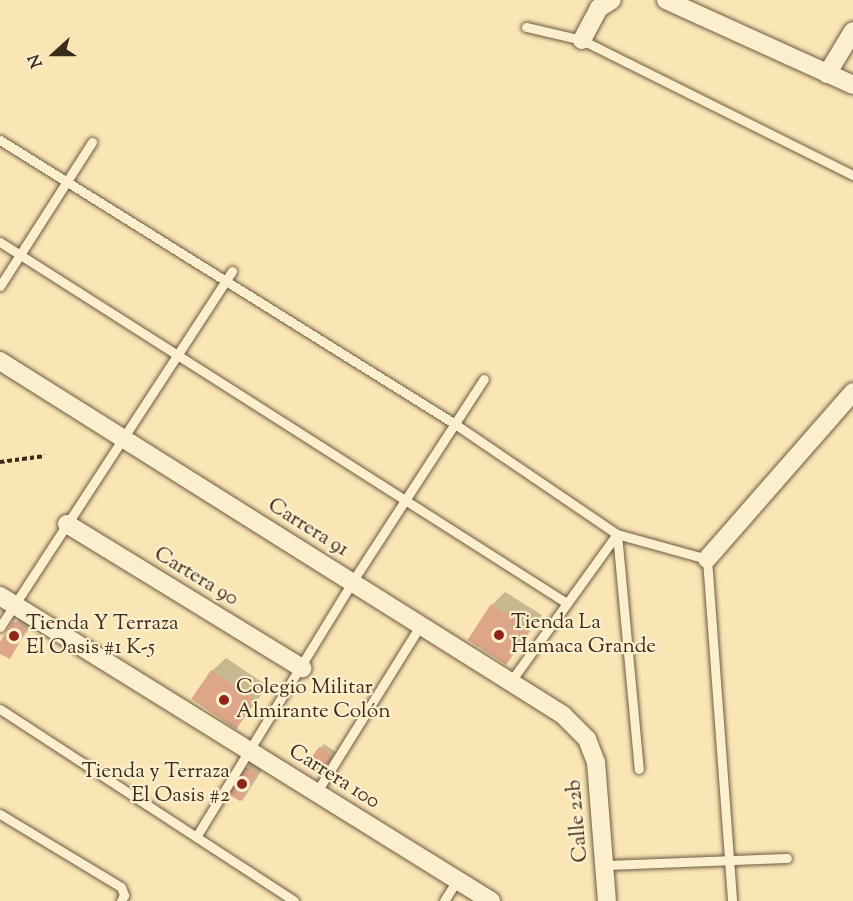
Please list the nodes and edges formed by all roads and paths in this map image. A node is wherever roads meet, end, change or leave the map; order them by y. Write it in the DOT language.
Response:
graph roads {
  1 [pos="612,0"];
  2 [pos="666,0"];
  3 [pos="526,27"];
  4 [pos="853,31"];
  5 [pos="582,40"];
  6 [pos="827,74"];
  7 [pos="853,85"];
  8 [pos="0,140"];
  9 [pos="92,142"];
  10 [pos="853,175"];
  11 [pos="66,182"];
  12 [pos="0,242"];
  13 [pos="20,254"];
  14 [pos="232,271"];
  15 [pos="226,282"];
  16 [pos="0,286"];
  17 [pos="178,355"];
  18 [pos="0,362"];
  19 [pos="484,379"];
  20 [pos="853,392"];
  21 [pos="455,424"];
  22 [pos="122,440"];
  23 [pos="45,456"];
  24 [pos="0,462"];
  25 [pos="407,501"];
  26 [pos="67,524"];
  27 [pos="616,534"];
  28 [pos="707,559"];
  29 [pos="352,582"];
  30 [pos="7,600"];
  31 [pos="565,602"];
  32 [pos="420,626"];
  33 [pos="0,627"];
  34 [pos="302,668"];
  35 [pos="511,681"];
  36 [pos="0,709"];
  37 [pos="587,739"];
  38 [pos="250,751"];
  39 [pos="639,769"];
  40 [pos="316,793"];
  41 [pos="0,814"];
  42 [pos="196,837"];
  43 [pos="787,858"];
  44 [pos="729,862"];
  45 [pos="605,865"];
  46 [pos="457,880"];
  47 [pos="121,901"];
  48 [pos="294,901"];
  49 [pos="444,901"];
  50 [pos="491,901"];
  51 [pos="607,901"];
  52 [pos="732,901"];
  1 -- 5 [label="street"];
  2 -- 6 [label="street"];
  3 -- 5 [label="lane"];
  4 -- 6 [label="street"];
  5 -- 10 [label="lane"];
  6 -- 7 [label="street"];
  8 -- 11 [label="lane"];
  9 -- 11 [label="lane"];
  11 -- 13 [label="lane"];
  11 -- 15 [label="lane"];
  12 -- 13 [label="lane"];
  13 -- 16 [label="lane"];
  13 -- 17 [label="lane"];
  14 -- 15 [label="lane"];
  15 -- 17 [label="lane"];
  15 -- 21 [label="lane"];
  17 -- 22 [label="lane"];
  17 -- 25 [label="lane"];
  18 -- 22 [label="street, Carrera 91"];
  19 -- 21 [label="lane"];
  20 -- 28 [label="street"];
  21 -- 25 [label="lane"];
  21 -- 27 [label="lane"];
  22 -- 26 [label="lane"];
  22 -- 29 [label="street, Carrera 91"];
  23 -- 24 [label="path"];
  25 -- 29 [label="lane"];
  25 -- 31 [label="lane"];
  26 -- 30 [label="lane"];
  26 -- 34 [label="street, Cartera 90"];
  27 -- 28 [label="lane"];
  27 -- 31 [label="lane"];
  27 -- 39 [label="lane"];
  28 -- 44 [label="lane"];
  29 -- 32 [label="street, Carrera 91"];
  29 -- 34 [label="lane"];
  30 -- 33 [label="lane"];
  30 -- 38 [label="street, Carrera 100"];
  31 -- 35 [label="lane"];
  32 -- 35 [label="street, Carrera 91"];
  32 -- 40 [label="lane"];
  34 -- 38 [label="lane"];
  35 -- 37 [label="street, Carrera 91"];
  36 -- 42 [label="lane"];
  37 -- 45 [label="street, Calle 22b"];
  38 -- 40 [label="street, Carrera 100"];
  38 -- 42 [label="lane"];
  40 -- 46 [label="street, Carrera 100"];
  41 -- 47 [label="lane"];
  42 -- 48 [label="lane"];
  43 -- 44 [label="lane"];
  44 -- 45 [label="lane"];
  44 -- 52 [label="lane"];
  45 -- 51 [label="street, Calle 22b"];
  46 -- 49 [label="lane"];
  46 -- 50 [label="street, Carrera 100"];
}
